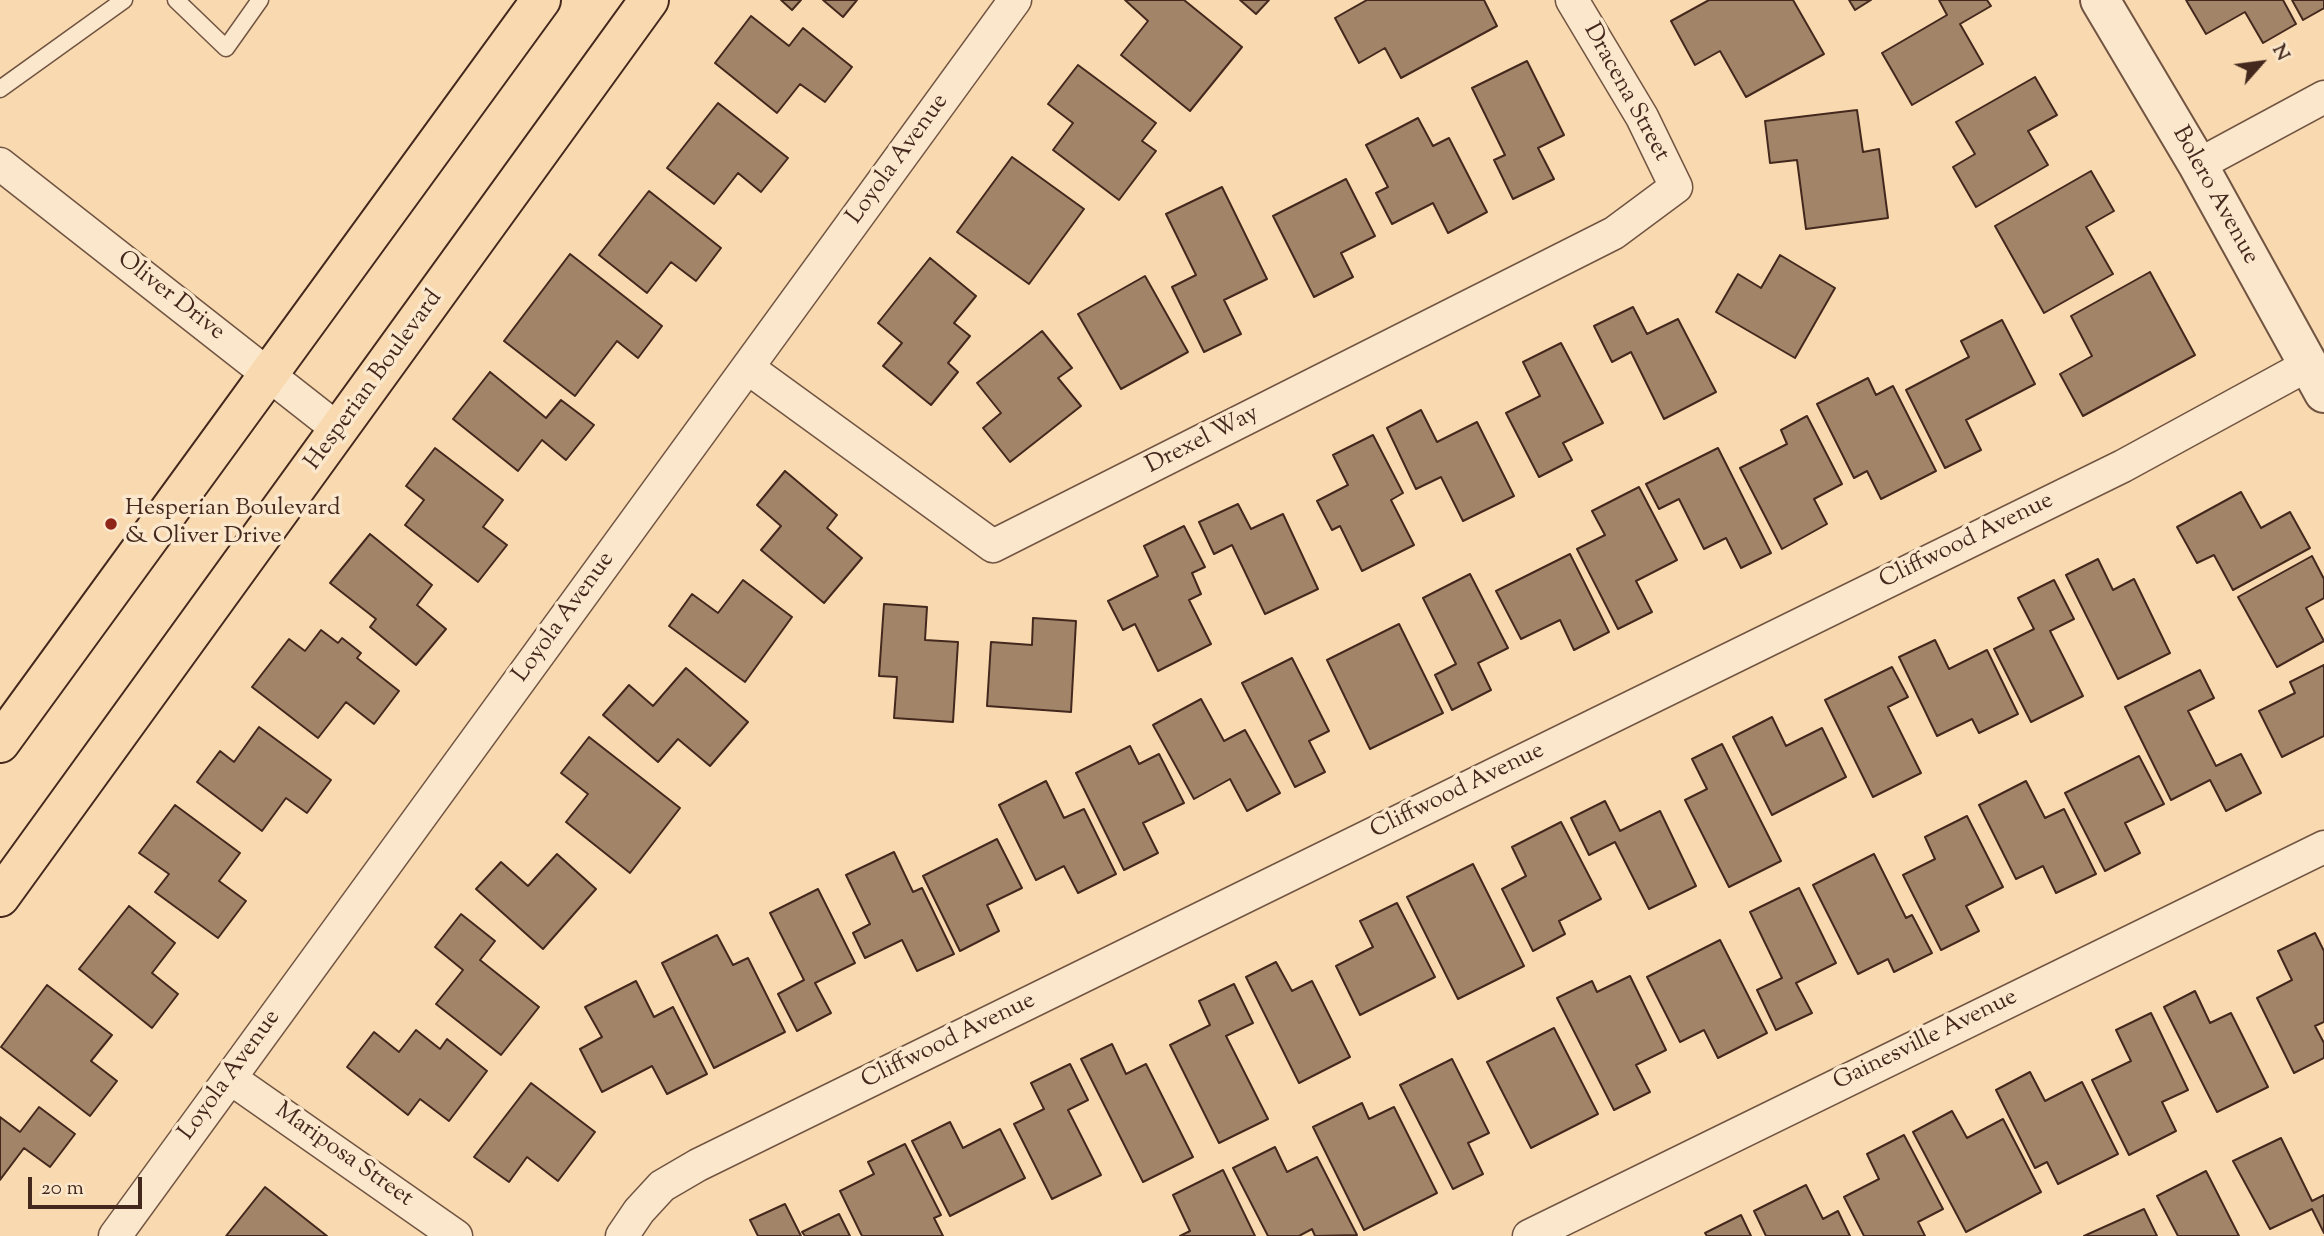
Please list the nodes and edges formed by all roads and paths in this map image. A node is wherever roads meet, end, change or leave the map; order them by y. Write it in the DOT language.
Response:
graph roads {
  1 [pos="124,0"];
  2 [pos="176,0"];
  3 [pos="260,0"];
  4 [pos="541,0"];
  5 [pos="649,0"];
  6 [pos="1015,0"];
  7 [pos="1572,0"];
  8 [pos="2100,0"];
  9 [pos="0,89"];
  10 [pos="2324,97"];
  11 [pos="0,164"];
  12 [pos="2198,165"];
  13 [pos="1676,187"];
  14 [pos="748,368"];
  15 [pos="268,375"];
  16 [pos="2316,379"];
  17 [pos="340,430"];
  18 [pos="0,743"];
  19 [pos="2324,847"];
  20 [pos="0,897"];
  21 [pos="230,1077"];
  22 [pos="115,1236"];
  23 [pos="456,1236"];
  24 [pos="622,1236"];
  25 [pos="1530,1236"];
  1 -- 9 [label="lane"];
  2 -- 3 [label="lane"];
  4 -- 15 [label="main road"];
  5 -- 17 [label="main road, Hesperian Boulevard"];
  6 -- 14 [label="street, Loyola Avenue"];
  7 -- 13 [label="street, Dracena Street"];
  8 -- 12 [label="street, Bolero Avenue"];
  10 -- 12 [label="street"];
  11 -- 15 [label="street, Oliver Drive"];
  12 -- 16 [label="street, Bolero Avenue"];
  13 -- 14 [label="street, Drexel Way"];
  14 -- 21 [label="street, Loyola Avenue"];
  15 -- 17 [label="street, Oliver Drive"];
  15 -- 18 [label="main road"];
  16 -- 24 [label="street, Cliffwood Avenue"];
  17 -- 20 [label="main road, Hesperian Boulevard"];
  19 -- 25 [label="street, Gainesville Avenue"];
  21 -- 22 [label="street, Loyola Avenue"];
  21 -- 23 [label="street, Mariposa Street"];
}
